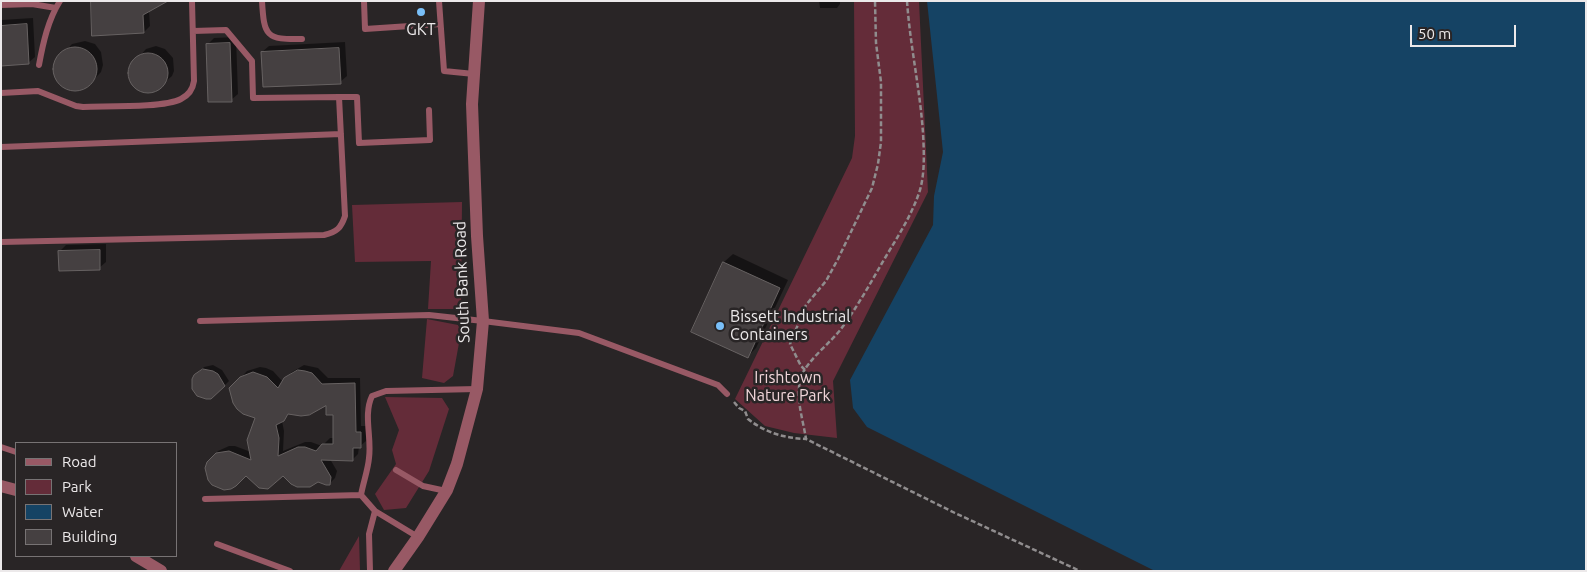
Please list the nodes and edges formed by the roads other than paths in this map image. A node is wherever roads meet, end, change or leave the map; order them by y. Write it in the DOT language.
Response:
graph roads {
  1 [pos="192,1"];
  2 [pos="262,1"];
  3 [pos="364,1"];
  4 [pos="439,1"];
  5 [pos="479,1"];
  6 [pos="58,4"];
  7 [pos="1,5"];
  8 [pos="440,24"];
  9 [pos="192,31"];
  10 [pos="302,39"];
  11 [pos="39,65"];
  12 [pos="474,74"];
  13 [pos="1,93"];
  14 [pos="339,97"];
  15 [pos="429,110"];
  16 [pos="341,134"];
  17 [pos="1,147"];
  18 [pos="1,242"];
  19 [pos="483,321"];
  20 [pos="200,322"];
  21 [pos="477,389"];
  22 [pos="727,394"];
  23 [pos="1,446"];
  24 [pos="15,452"];
  25 [pos="396,470"];
  26 [pos="1,486"];
  27 [pos="15,490"];
  28 [pos="446,491"];
  29 [pos="361,496"];
  30 [pos="205,500"];
  31 [pos="375,511"];
  32 [pos="418,537"];
  33 [pos="217,544"];
  34 [pos="138,557"];
  35 [pos="158,570"];
  36 [pos="290,571"];
  37 [pos="370,571"];
  38 [pos="394,571"];
  1 -- 9 [label="lane"];
  2 -- 10 [label="lane"];
  3 -- 8 [label="lane"];
  4 -- 8 [label="lane"];
  5 -- 12 [label="street, South Bank Road"];
  6 -- 7 [label="lane"];
  6 -- 11 [label="lane"];
  8 -- 12 [label="lane"];
  9 -- 13 [label="lane"];
  9 -- 14 [label="lane"];
  12 -- 19 [label="street, South Bank Road"];
  14 -- 15 [label="lane"];
  14 -- 16 [label="lane"];
  16 -- 17 [label="lane"];
  16 -- 18 [label="lane"];
  19 -- 20 [label="lane"];
  19 -- 21 [label="street, South Bank Road"];
  19 -- 22 [label="lane"];
  21 -- 28 [label="street, South Bank Road"];
  21 -- 29 [label="lane"];
  23 -- 24 [label="lane"];
  25 -- 28 [label="lane"];
  26 -- 27 [label="street"];
  28 -- 32 [label="street, South Bank Road"];
  29 -- 30 [label="lane"];
  29 -- 31 [label="lane"];
  31 -- 32 [label="lane"];
  31 -- 37 [label="lane"];
  32 -- 38 [label="street, South Bank Road"];
  33 -- 36 [label="lane"];
  34 -- 35 [label="street"];
}
